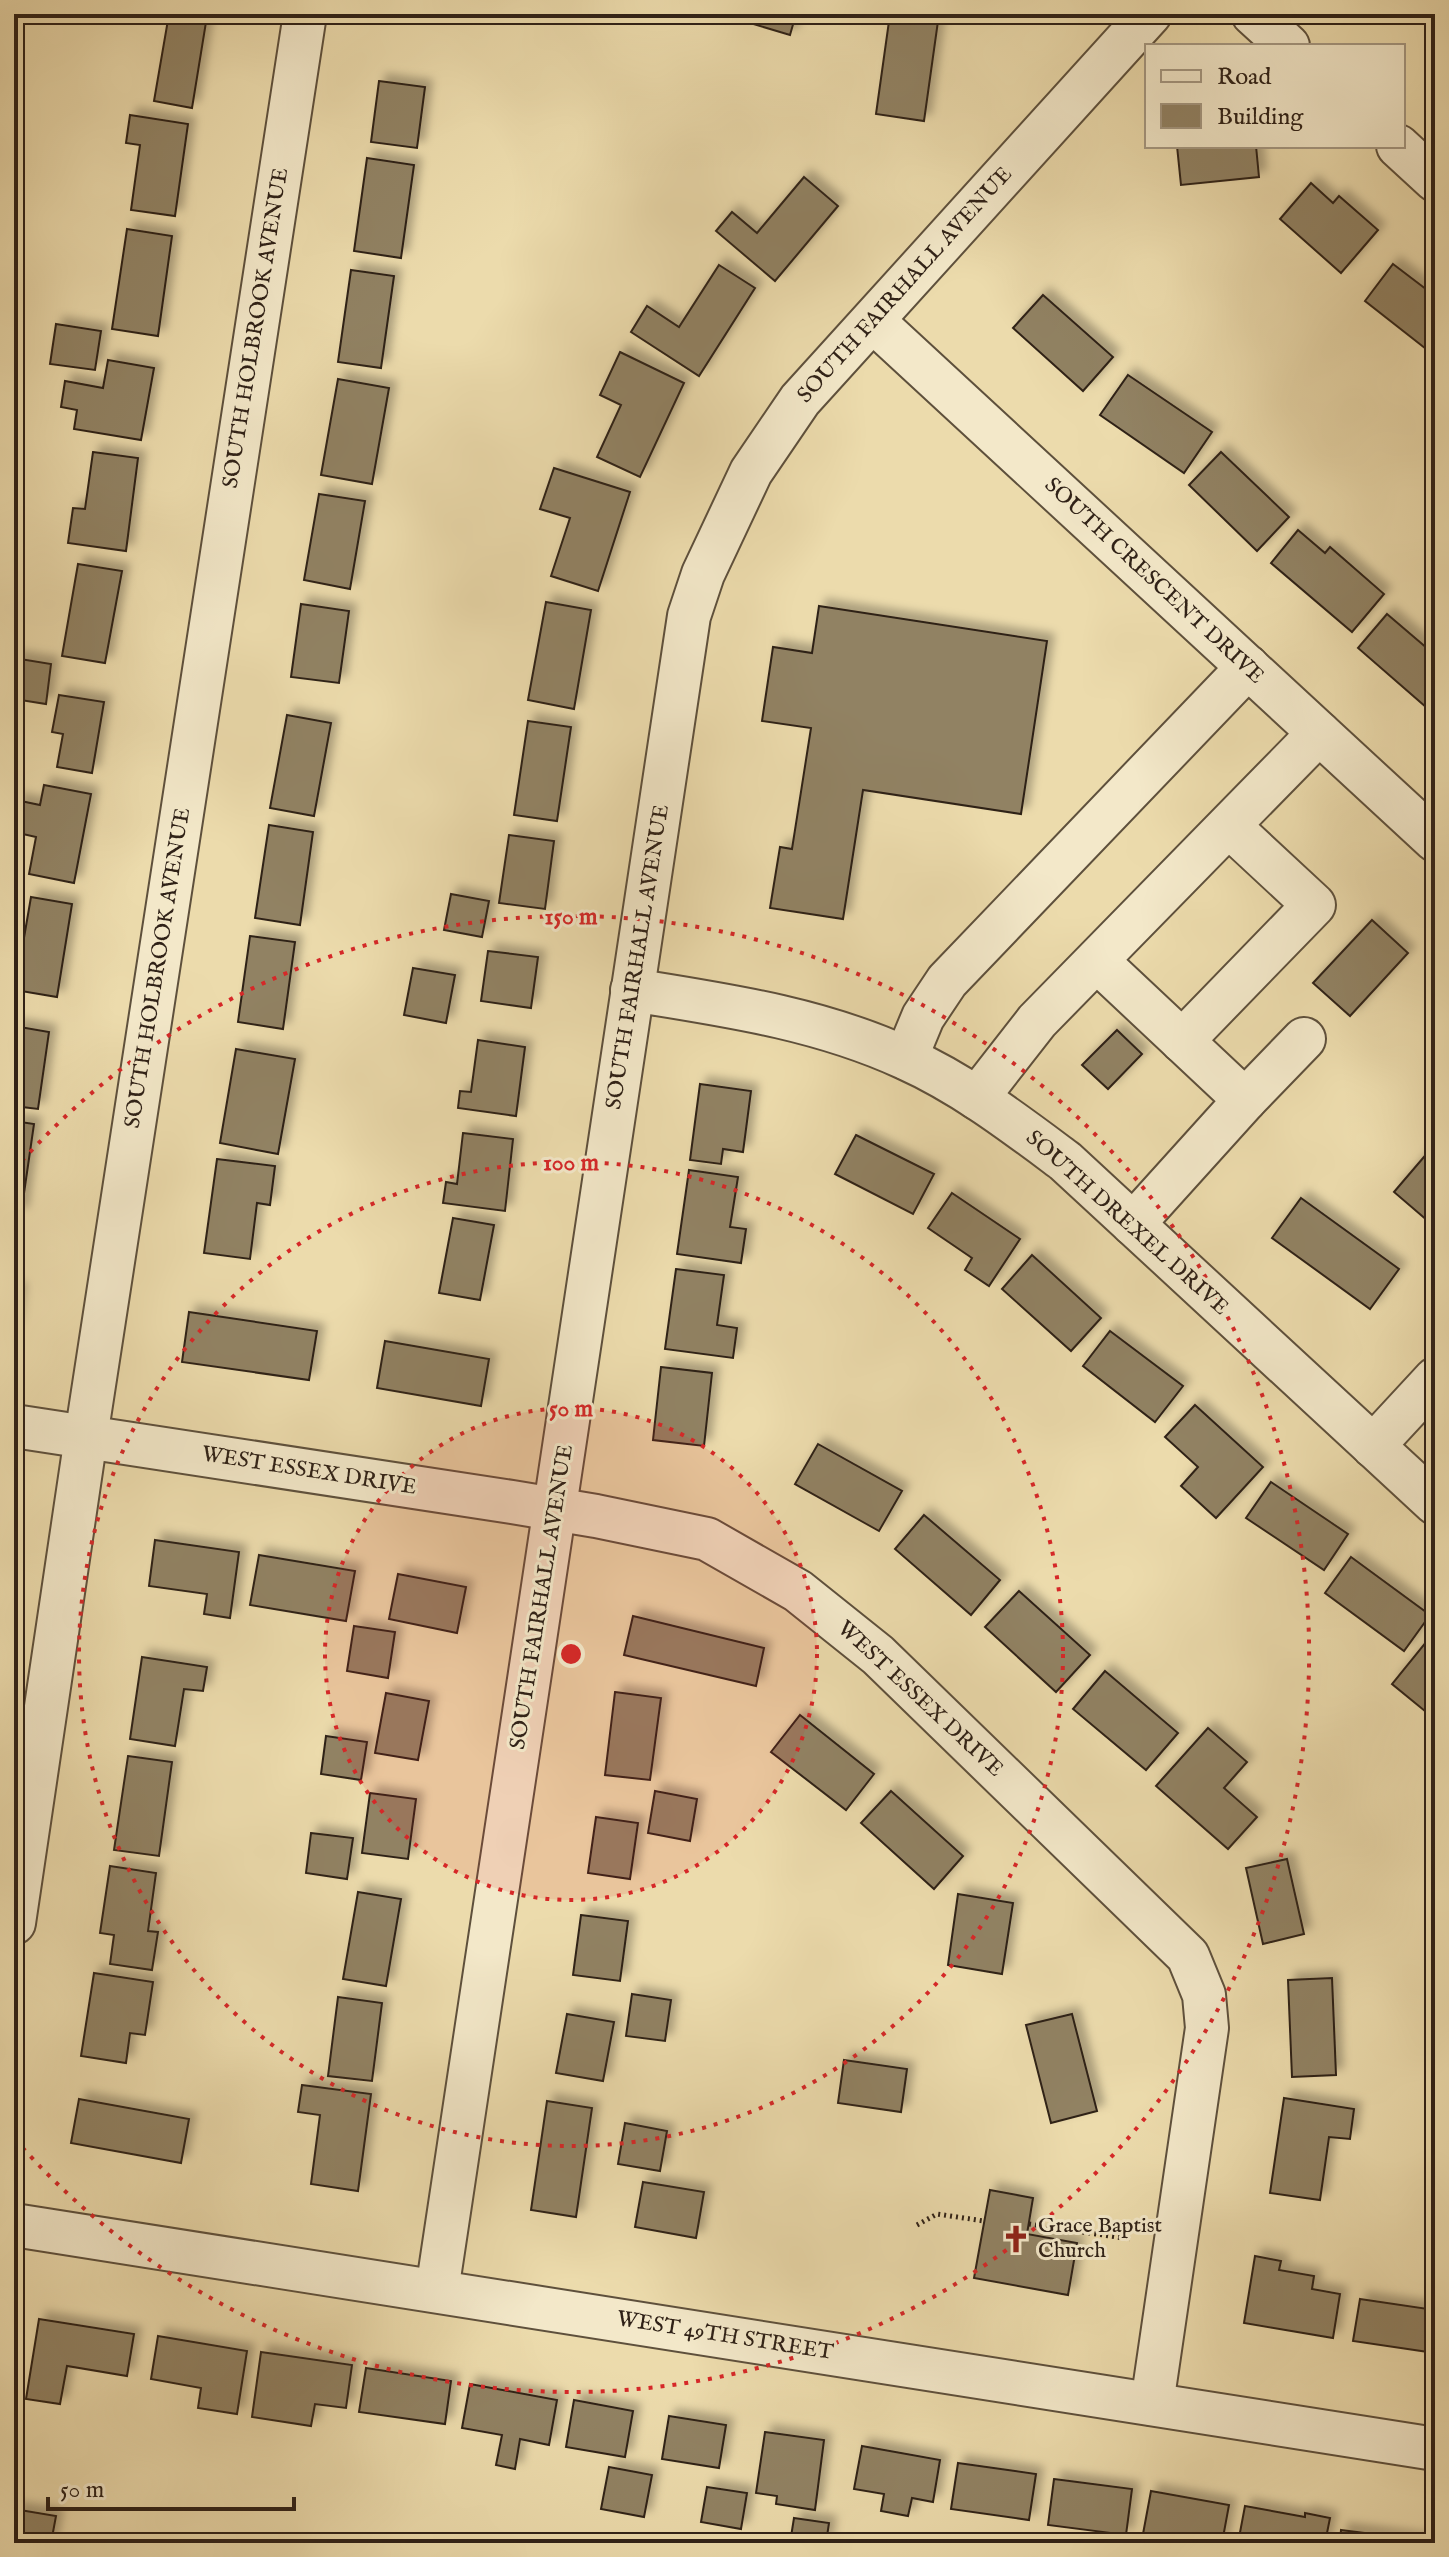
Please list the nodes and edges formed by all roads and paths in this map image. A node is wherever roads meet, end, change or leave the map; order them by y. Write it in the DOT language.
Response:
graph roads {
  1 [pos="305,14"];
  2 [pos="1150,14"];
  3 [pos="1253,14"];
  4 [pos="1286,44"];
  5 [pos="1400,148"];
  6 [pos="1435,180"];
  7 [pos="873,321"];
  8 [pos="1248,667"];
  9 [pos="1319,733"];
  10 [pos="1229,826"];
  11 [pos="1435,840"];
  12 [pos="1097,961"];
  13 [pos="632,990"];
  14 [pos="1304,1039"];
  15 [pos="1182,1041"];
  16 [pos="906,1058"];
  17 [pos="977,1098"];
  18 [pos="1245,1100"];
  19 [pos="1133,1224"];
  20 [pos="1435,1379"];
  21 [pos="14,1426"];
  22 [pos="86,1437"];
  23 [pos="1373,1446"];
  24 [pos="1435,1503"];
  25 [pos="556,1510"];
  26 [pos="14,1923"];
  27 [pos="984,2221"];
  28 [pos="1029,2224"];
  29 [pos="14,2225"];
  30 [pos="917,2225"];
  31 [pos="1130,2239"];
  32 [pos="437,2291"];
  33 [pos="1152,2404"];
  34 [pos="1435,2449"];
  1 -- 22 [label="street, SOUTH HOLBROOK AVENUE"];
  2 -- 7 [label="street, SOUTH FAIRHALL AVENUE"];
  3 -- 4 [label="street"];
  5 -- 6 [label="street"];
  7 -- 8 [label="street, SOUTH CRESCENT DRIVE"];
  7 -- 13 [label="street, SOUTH FAIRHALL AVENUE"];
  8 -- 9 [label="street, SOUTH CRESCENT DRIVE"];
  8 -- 16 [label="street"];
  9 -- 10 [label="street"];
  9 -- 11 [label="street, SOUTH CRESCENT DRIVE"];
  10 -- 12 [label="street"];
  10 -- 15 [label="street"];
  12 -- 15 [label="street"];
  12 -- 17 [label="street"];
  13 -- 16 [label="street, SOUTH DREXEL DRIVE"];
  13 -- 25 [label="street, SOUTH FAIRHALL AVENUE"];
  14 -- 18 [label="street"];
  15 -- 18 [label="street"];
  16 -- 17 [label="street, SOUTH DREXEL DRIVE"];
  17 -- 19 [label="street, SOUTH DREXEL DRIVE"];
  18 -- 19 [label="street"];
  19 -- 23 [label="street, SOUTH DREXEL DRIVE"];
  20 -- 23 [label="street"];
  21 -- 22 [label="street, WEST ESSEX DRIVE"];
  22 -- 25 [label="street, WEST ESSEX DRIVE"];
  22 -- 26 [label="street, SOUTH HOLBROOK AVENUE"];
  23 -- 24 [label="street, SOUTH DREXEL DRIVE"];
  25 -- 32 [label="street, SOUTH FAIRHALL AVENUE"];
  25 -- 33 [label="street, WEST ESSEX DRIVE"];
  27 -- 30 [label="path"];
  28 -- 31 [label="path"];
  29 -- 32 [label="street, WEST 49TH STREET"];
  32 -- 33 [label="street, WEST 49TH STREET"];
  33 -- 34 [label="street, WEST 49TH STREET"];
}
